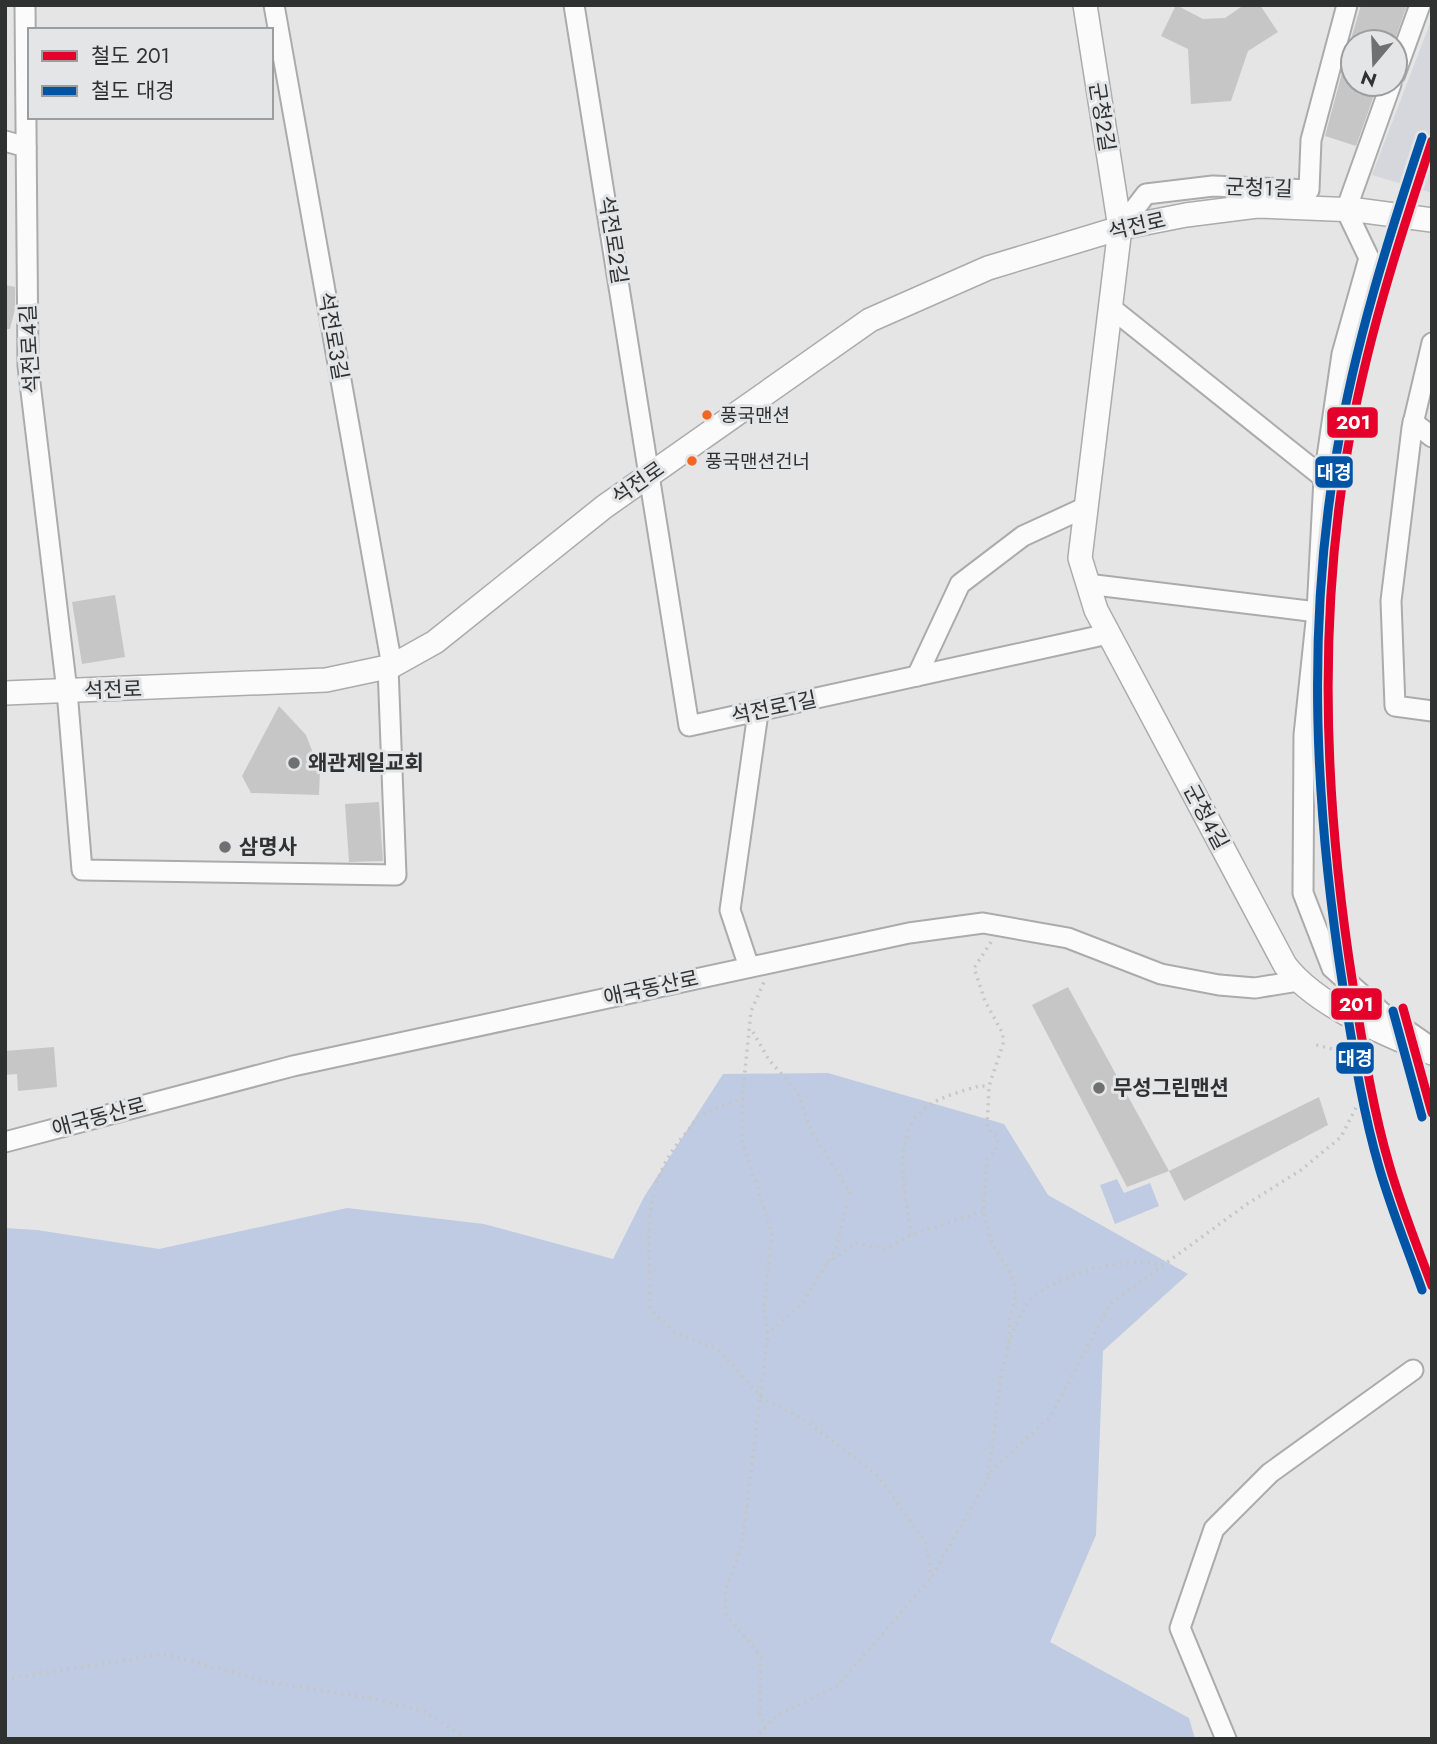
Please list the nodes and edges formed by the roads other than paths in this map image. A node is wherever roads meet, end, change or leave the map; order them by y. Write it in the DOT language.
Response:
graph roads {
  1 [pos="24,5"];
  2 [pos="274,5"];
  3 [pos="574,5"];
  4 [pos="1085,5"];
  5 [pos="1347,5"];
  6 [pos="1419,5"];
  7 [pos="1409,34"];
  8 [pos="1386,98"];
  9 [pos="5,141"];
  10 [pos="26,147"];
  11 [pos="1346,210"];
  12 [pos="1432,220"];
  13 [pos="1120,228"];
  14 [pos="1110,307"];
  15 [pos="1432,343"];
  16 [pos="1426,389"];
  17 [pos="1413,422"];
  18 [pos="1432,437"];
  19 [pos="650,475"];
  20 [pos="1324,478"];
  21 [pos="1086,507"];
  22 [pos="1087,584"];
  23 [pos="1317,612"];
  24 [pos="1108,634"];
  25 [pos="390,667"];
  26 [pos="917,676"];
  27 [pos="67,691"];
  28 [pos="5,693"];
  29 [pos="1432,711"];
  30 [pos="758,713"];
  31 [pos="755,966"];
  32 [pos="1298,981"];
  33 [pos="1432,1047"];
  34 [pos="1432,1053"];
  35 [pos="5,1142"];
  36 [pos="1413,1370"];
  37 [pos="1226,1739"];
  1 -- 10 [label="street, 석전로4길"];
  2 -- 25 [label="street, 석전로3길"];
  3 -- 19 [label="street, 석전로2길"];
  4 -- 13 [label="street, 군청2길"];
  5 -- 13 [label="street, 군청1길"];
  6 -- 7 [label="street"];
  8 -- 11 [label="street"];
  9 -- 10 [label="street"];
  10 -- 27 [label="street, 석전로4길"];
  11 -- 12 [label="street, 석전로"];
  11 -- 13 [label="street, 석전로"];
  11 -- 20 [label="street"];
  13 -- 14 [label="street, 군청4길"];
  13 -- 19 [label="street, 석전로"];
  14 -- 20 [label="street"];
  14 -- 21 [label="street, 군청4길"];
  15 -- 16 [label="street"];
  16 -- 17 [label="street"];
  17 -- 18 [label="street"];
  17 -- 29 [label="street"];
  19 -- 25 [label="street, 석전로"];
  19 -- 30 [label="street, 석전로1길"];
  20 -- 23 [label="street"];
  21 -- 22 [label="street, 군청4길"];
  21 -- 26 [label="street"];
  22 -- 23 [label="street"];
  22 -- 24 [label="street, 군청4길"];
  23 -- 33 [label="street"];
  24 -- 26 [label="street, 석전로1길"];
  24 -- 32 [label="street, 군청4길"];
  25 -- 27 [label="street, 석전로"];
  25 -- 27 [label="street, 석전로3길"];
  26 -- 30 [label="street, 석전로1길"];
  27 -- 28 [label="street, 석전로"];
  30 -- 31 [label="street"];
  31 -- 32 [label="street, 애국동산로"];
  31 -- 35 [label="street, 애국동산로"];
  32 -- 34 [label="street, 군청4길"];
  36 -- 37 [label="street"];
}
